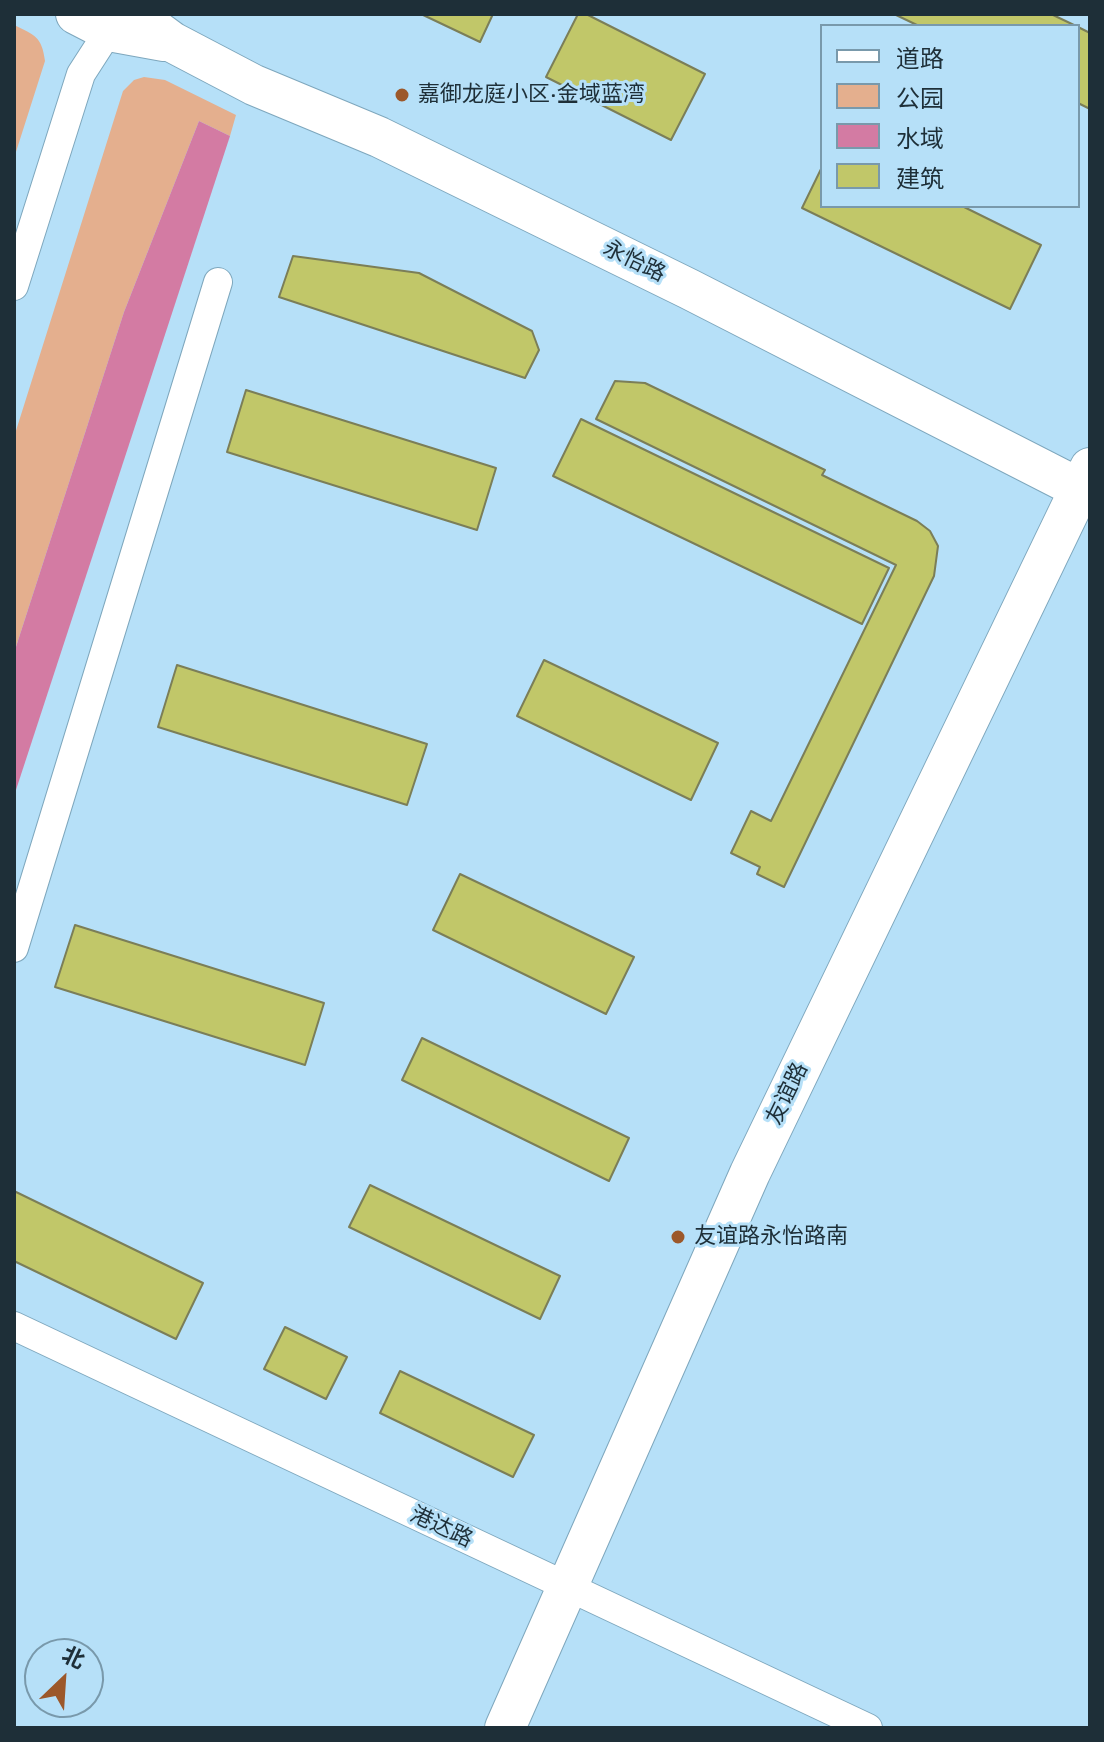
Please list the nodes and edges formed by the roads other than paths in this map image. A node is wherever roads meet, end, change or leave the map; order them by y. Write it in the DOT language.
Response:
graph roads {
  1 [pos="110,18"];
  2 [pos="218,282"];
  3 [pos="14,286"];
  4 [pos="1087,484"];
  5 [pos="14,948"];
  6 [pos="14,1326"];
  7 [pos="568,1588"];
  8 [pos="505,1728"];
  9 [pos="868,1728"];
  1 -- 3 [label="street"];
  1 -- 4 [label="street, 永怡路"];
  2 -- 5 [label="street"];
  4 -- 7 [label="street, 友谊路"];
  6 -- 7 [label="street, 港达路"];
  7 -- 8 [label="street, 友谊路"];
  7 -- 9 [label="street, 港达路"];
}
